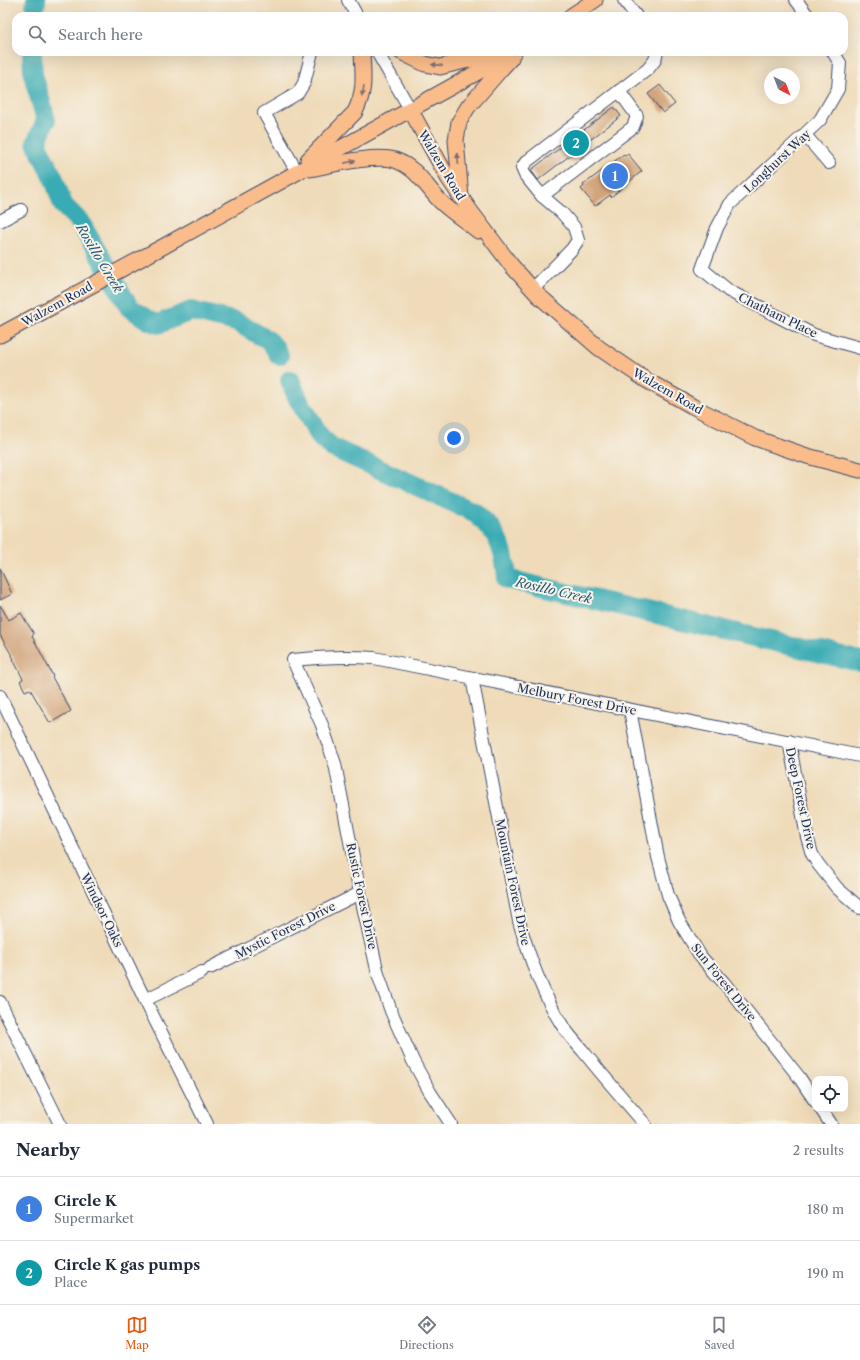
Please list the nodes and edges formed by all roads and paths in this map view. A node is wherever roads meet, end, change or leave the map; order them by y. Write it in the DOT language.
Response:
graph roads {
  1 [pos="348,0"];
  2 [pos="595,0"];
  3 [pos="624,0"];
  4 [pos="796,0"];
  5 [pos="576,9"];
  6 [pos="355,12"];
  7 [pos="633,12"];
  8 [pos="805,12"];
  9 [pos="311,56"];
  10 [pos="362,56"];
  11 [pos="379,56"];
  12 [pos="409,56"];
  13 [pos="485,56"];
  14 [pos="507,56"];
  15 [pos="514,56"];
  16 [pos="656,56"];
  17 [pos="836,56"];
  18 [pos="618,91"];
  19 [pos="410,109"];
  20 [pos="805,135"];
  21 [pos="829,163"];
  22 [pos="297,172"];
  23 [pos="542,196"];
  24 [pos="461,198"];
  25 [pos="21,210"];
  26 [pos="0,221"];
  27 [pos="495,244"];
  28 [pos="702,269"];
  29 [pos="533,289"];
  30 [pos="0,335"];
  31 [pos="860,348"];
  32 [pos="860,470"];
  33 [pos="293,660"];
  34 [pos="472,678"];
  35 [pos="0,696"];
  36 [pos="630,710"];
  37 [pos="789,741"];
  38 [pos="860,756"];
  39 [pos="360,893"];
  40 [pos="860,908"];
  41 [pos="145,1000"];
  42 [pos="0,1002"];
  43 [pos="812,1097"];
  44 [pos="823,1112"];
  45 [pos="60,1124"];
  46 [pos="207,1124"];
  47 [pos="450,1124"];
  48 [pos="644,1124"];
  49 [pos="830,1124"];
  1 -- 6 [label="street"];
  2 -- 5 [label="main road"];
  3 -- 7 [label="street"];
  4 -- 8 [label="street"];
  9 -- 22 [label="street"];
  10 -- 22 [label="main road, one-way"];
  11 -- 19 [label="street"];
  13 -- 12 [label="main road, one-way"];
  14 -- 19 [label="main road"];
  24 -- 15 [label="main road, one-way"];
  16 -- 18 [label="street"];
  17 -- 20 [label="street, Longhurst Way"];
  18 -- 23 [label="street"];
  18 -- 23 [label="street"];
  19 -- 22 [label="main road, Walzem Road"];
  19 -- 24 [label="main road, Walzem Road"];
  20 -- 21 [label="street"];
  20 -- 28 [label="street, Longhurst Way"];
  22 -- 27 [label="main road, one-way"];
  22 -- 30 [label="main road, Walzem Road"];
  23 -- 29 [label="street"];
  24 -- 27 [label="main road, Walzem Road"];
  25 -- 26 [label="street"];
  27 -- 29 [label="main road, Walzem Road"];
  28 -- 31 [label="street, Chatham Place"];
  29 -- 32 [label="main road, Walzem Road"];
  33 -- 34 [label="street, Melbury Forest Drive"];
  33 -- 39 [label="street, Rustic Forest Drive"];
  34 -- 36 [label="street, Melbury Forest Drive"];
  34 -- 48 [label="street, Mountain Forest Drive"];
  35 -- 41 [label="street, Windsor Oaks"];
  36 -- 37 [label="street, Melbury Forest Drive"];
  36 -- 43 [label="street, Sun Forest Drive"];
  37 -- 38 [label="street, Melbury Forest Drive"];
  37 -- 40 [label="street, Deep Forest Drive"];
  39 -- 41 [label="street, Mystic Forest Drive"];
  39 -- 47 [label="street, Rustic Forest Drive"];
  41 -- 46 [label="street, Windsor Oaks"];
  42 -- 45 [label="street"];
  44 -- 49 [label="street"];
}
